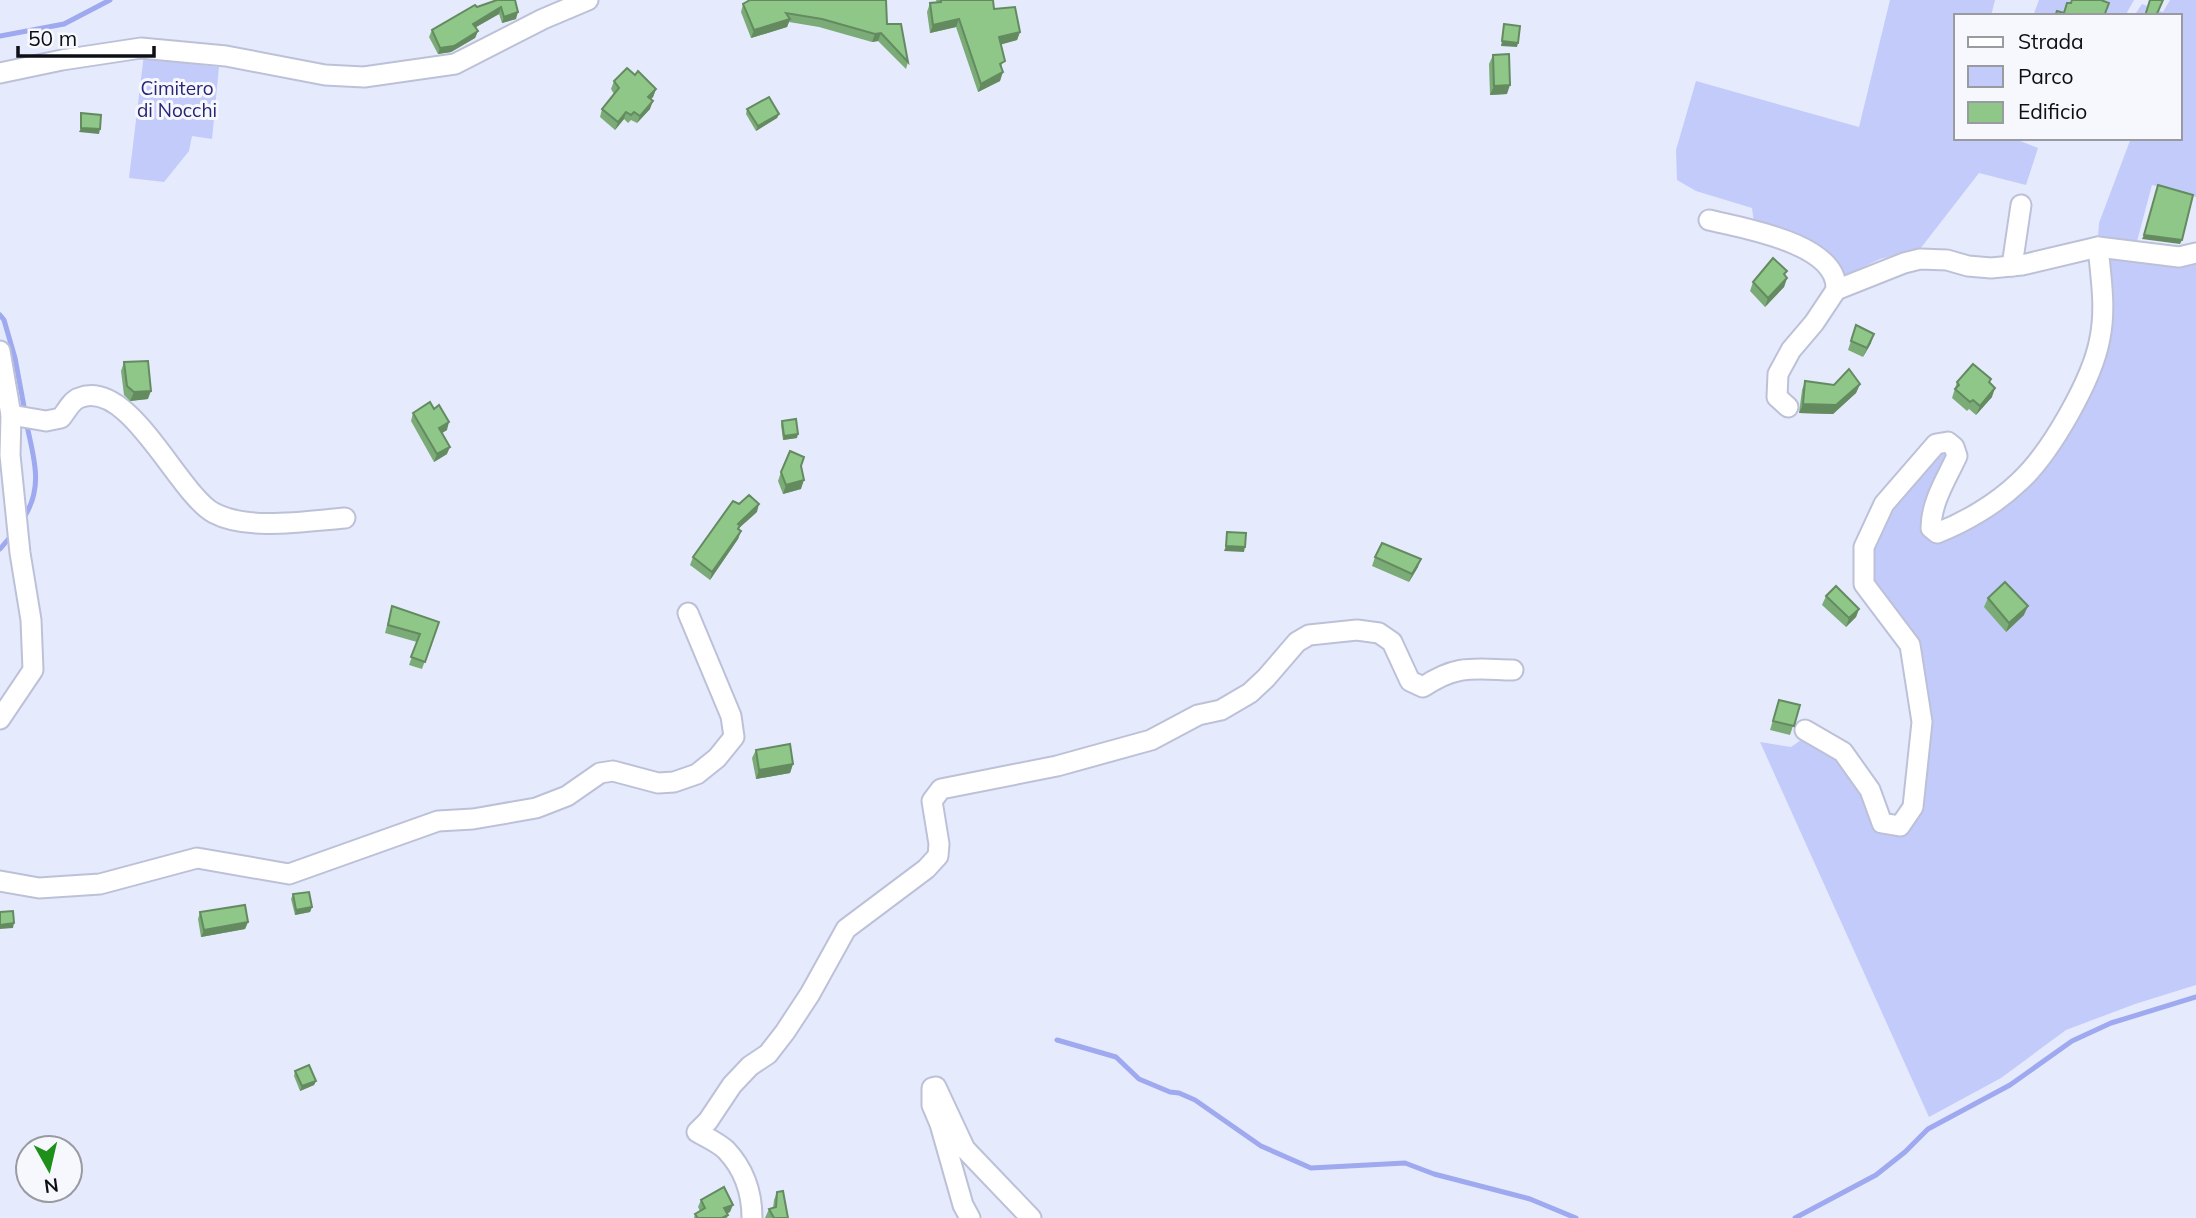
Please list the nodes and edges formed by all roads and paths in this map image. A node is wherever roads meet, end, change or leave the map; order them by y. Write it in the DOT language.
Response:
graph roads {
  1 [pos="588,0"];
  2 [pos="0,74"];
  3 [pos="2021,205"];
  4 [pos="1709,219"];
  5 [pos="2098,247"];
  6 [pos="2196,253"];
  7 [pos="2012,266"];
  8 [pos="1836,290"];
  9 [pos="0,351"];
  10 [pos="1788,407"];
  11 [pos="11,415"];
  12 [pos="345,518"];
  13 [pos="688,613"];
  14 [pos="1513,670"];
  15 [pos="0,719"];
  16 [pos="1805,730"];
  17 [pos="0,881"];
  18 [pos="752,1218"];
  19 [pos="970,1218"];
  20 [pos="1031,1218"];
  1 -- 2 [label="street"];
  3 -- 7 [label="street"];
  4 -- 8 [label="street"];
  5 -- 6 [label="street"];
  5 -- 7 [label="street"];
  5 -- 16 [label="street"];
  7 -- 8 [label="street"];
  8 -- 10 [label="street"];
  9 -- 11 [label="street"];
  11 -- 12 [label="street"];
  11 -- 15 [label="street"];
  13 -- 17 [label="street"];
  14 -- 18 [label="street"];
  19 -- 20 [label="street"];
}
